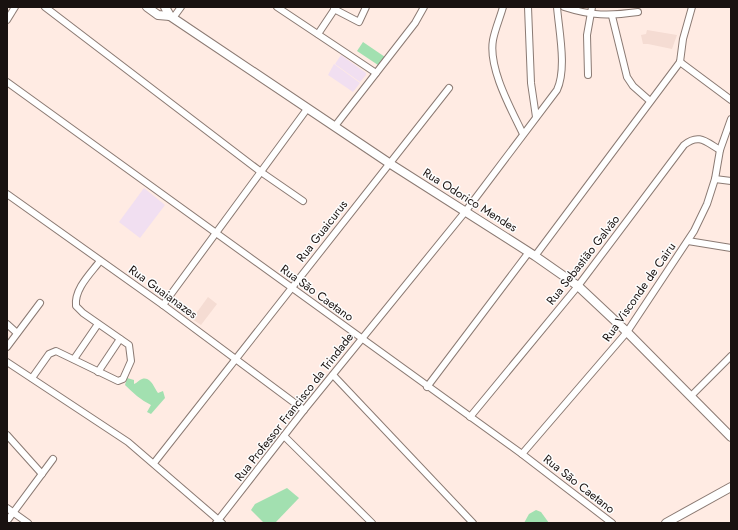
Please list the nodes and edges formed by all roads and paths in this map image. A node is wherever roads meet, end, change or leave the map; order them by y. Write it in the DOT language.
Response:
graph roads {
  1 [pos="14,7"];
  2 [pos="45,7"];
  3 [pos="147,7"];
  4 [pos="165,7"];
  5 [pos="181,7"];
  6 [pos="277,7"];
  7 [pos="366,7"];
  8 [pos="424,7"];
  9 [pos="503,7"];
  10 [pos="528,7"];
  11 [pos="557,7"];
  12 [pos="564,7"];
  13 [pos="692,7"];
  14 [pos="335,8"];
  15 [pos="591,10"];
  16 [pos="638,12"];
  17 [pos="612,16"];
  18 [pos="172,17"];
  19 [pos="7,20"];
  20 [pos="318,34"];
  21 [pos="680,62"];
  22 [pos="376,73"];
  23 [pos="588,75"];
  24 [pos="7,82"];
  25 [pos="448,88"];
  26 [pos="731,100"];
  27 [pos="650,101"];
  28 [pos="307,109"];
  29 [pos="536,117"];
  30 [pos="731,119"];
  31 [pos="335,126"];
  32 [pos="523,134"];
  33 [pos="720,150"];
  34 [pos="389,163"];
  35 [pos="261,172"];
  36 [pos="715,179"];
  37 [pos="731,181"];
  38 [pos="7,194"];
  39 [pos="303,201"];
  40 [pos="464,212"];
  41 [pos="216,233"];
  42 [pos="688,241"];
  43 [pos="731,248"];
  44 [pos="532,254"];
  45 [pos="100,261"];
  46 [pos="578,286"];
  47 [pos="292,288"];
  48 [pos="40,304"];
  49 [pos="163,305"];
  50 [pos="7,324"];
  51 [pos="98,324"];
  52 [pos="627,332"];
  53 [pos="17,333"];
  54 [pos="120,339"];
  55 [pos="361,339"];
  56 [pos="7,347"];
  57 [pos="731,356"];
  58 [pos="74,359"];
  59 [pos="237,360"];
  60 [pos="7,362"];
  61 [pos="98,372"];
  62 [pos="333,375"];
  63 [pos="32,378"];
  64 [pos="427,387"];
  65 [pos="691,396"];
  66 [pos="304,410"];
  67 [pos="470,417"];
  68 [pos="7,435"];
  69 [pos="284,436"];
  70 [pos="731,437"];
  71 [pos="522,454"];
  72 [pos="53,459"];
  73 [pos="154,463"];
  74 [pos="42,474"];
  75 [pos="731,487"];
  76 [pos="7,508"];
  77 [pos="13,512"];
  78 [pos="7,521"];
  79 [pos="219,522"];
  80 [pos="28,523"];
  81 [pos="372,523"];
  82 [pos="473,523"];
  83 [pos="612,523"];
  84 [pos="666,523"];
  1 -- 19 [label="street"];
  2 -- 35 [label="street"];
  3 -- 18 [label="main road, Rua Odorico Mendes"];
  4 -- 18 [label="main road, Rua Odorico Mendes"];
  5 -- 18 [label="street"];
  6 -- 20 [label="street"];
  7 -- 14 [label="street"];
  8 -- 22 [label="street"];
  9 -- 32 [label="street"];
  10 -- 29 [label="street"];
  11 -- 29 [label="street, Rua Professor Francisco da Trindade"];
  12 -- 15 [label="street"];
  13 -- 21 [label="street"];
  14 -- 20 [label="street"];
  15 -- 17 [label="street"];
  15 -- 23 [label="street"];
  16 -- 17 [label="street"];
  17 -- 27 [label="street"];
  18 -- 28 [label="main road, Rua Odorico Mendes"];
  20 -- 22 [label="street"];
  21 -- 26 [label="street"];
  21 -- 27 [label="street"];
  22 -- 31 [label="street"];
  24 -- 41 [label="street, Rua São Caetano"];
  25 -- 34 [label="street, Rua Guaicurus"];
  27 -- 44 [label="street"];
  28 -- 31 [label="main road, Rua Odorico Mendes"];
  28 -- 35 [label="street"];
  29 -- 32 [label="street, Rua Professor Francisco da Trindade"];
  30 -- 33 [label="street, Rua Visconde de Cairu"];
  31 -- 34 [label="main road, Rua Odorico Mendes"];
  32 -- 40 [label="street, Rua Professor Francisco da Trindade"];
  33 -- 36 [label="street, Rua Visconde de Cairu"];
  33 -- 46 [label="street, Rua Sebastião Galvão"];
  34 -- 40 [label="main road, Rua Odorico Mendes"];
  34 -- 47 [label="street, Rua Guaicurus"];
  35 -- 39 [label="street"];
  35 -- 41 [label="street"];
  36 -- 37 [label="street"];
  36 -- 42 [label="street, Rua Visconde de Cairu"];
  38 -- 45 [label="street, Rua Guaianazes"];
  40 -- 44 [label="main road, Rua Odorico Mendes"];
  40 -- 55 [label="street, Rua Professor Francisco da Trindade"];
  41 -- 47 [label="street, Rua São Caetano"];
  41 -- 49 [label="street"];
  42 -- 43 [label="street"];
  42 -- 52 [label="street, Rua Visconde de Cairu"];
  44 -- 46 [label="main road, Rua Odorico Mendes"];
  44 -- 64 [label="street"];
  45 -- 49 [label="street, Rua Guaianazes"];
  45 -- 51 [label="street"];
  46 -- 52 [label="main road, Rua Odorico Mendes"];
  46 -- 67 [label="street, Rua Sebastião Galvão"];
  47 -- 55 [label="street, Rua São Caetano"];
  47 -- 59 [label="street, Rua Guaicurus"];
  48 -- 53 [label="street"];
  49 -- 59 [label="street, Rua Guaianazes"];
  50 -- 53 [label="street"];
  51 -- 54 [label="street"];
  51 -- 58 [label="street"];
  52 -- 65 [label="main road, Rua Odorico Mendes"];
  52 -- 71 [label="street, Rua Visconde de Cairu"];
  53 -- 56 [label="street"];
  54 -- 61 [label="street"];
  54 -- 61 [label="street"];
  55 -- 62 [label="street, Rua Professor Francisco da Trindade"];
  55 -- 64 [label="street, Rua São Caetano"];
  57 -- 65 [label="street"];
  58 -- 61 [label="street"];
  58 -- 63 [label="street"];
  59 -- 66 [label="street, Rua Guaianazes"];
  59 -- 73 [label="street, Rua Guaicurus"];
  60 -- 63 [label="street"];
  62 -- 66 [label="street, Rua Professor Francisco da Trindade"];
  62 -- 82 [label="street"];
  63 -- 73 [label="street"];
  64 -- 67 [label="street, Rua São Caetano"];
  65 -- 70 [label="main road, Rua Odorico Mendes"];
  66 -- 69 [label="street, Rua Professor Francisco da Trindade"];
  67 -- 71 [label="street, Rua São Caetano"];
  68 -- 74 [label="street"];
  69 -- 79 [label="street, Rua Professor Francisco da Trindade"];
  69 -- 81 [label="street"];
  71 -- 83 [label="street, Rua São Caetano"];
  72 -- 74 [label="street"];
  73 -- 79 [label="street"];
  74 -- 77 [label="street"];
  75 -- 84 [label="main road"];
  76 -- 77 [label="street"];
  77 -- 78 [label="street"];
  77 -- 80 [label="street"];
}
